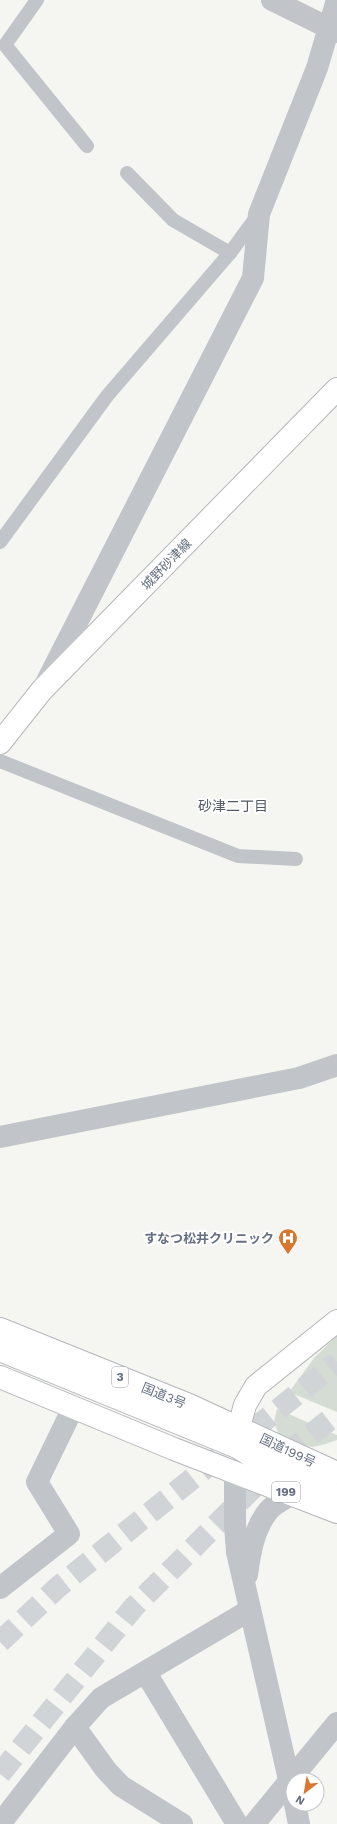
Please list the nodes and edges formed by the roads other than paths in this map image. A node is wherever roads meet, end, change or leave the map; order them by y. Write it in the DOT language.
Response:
graph roads {
  1 [pos="37,0"];
  2 [pos="272,0"];
  3 [pos="337,0"];
  4 [pos="337,32"];
  5 [pos="87,146"];
  6 [pos="127,173"];
  7 [pos="259,214"];
  8 [pos="230,253"];
  9 [pos="337,389"];
  10 [pos="0,542"];
  11 [pos="42,690"];
  12 [pos="0,743"];
  13 [pos="0,761"];
  14 [pos="296,859"];
  15 [pos="337,1065"];
  16 [pos="0,1137"];
  17 [pos="337,1320"];
  18 [pos="0,1329"];
  19 [pos="0,1350"];
  20 [pos="0,1377"];
  21 [pos="256,1386"];
  22 [pos="189,1405"];
  23 [pos="73,1408"];
  24 [pos="238,1437"];
  25 [pos="260,1437"];
  26 [pos="330,1464"];
  27 [pos="235,1472"];
  28 [pos="284,1480"];
  29 [pos="337,1496"];
  30 [pos="337,1512"];
  31 [pos="0,1588"];
  32 [pos="245,1588"];
  33 [pos="250,1610"];
  34 [pos="146,1673"];
  35 [pos="337,1723"];
  36 [pos="75,1727"];
  37 [pos="287,1772"];
  38 [pos="303,1772"];
  39 [pos="285,1795"];
  40 [pos="297,1812"];
  41 [pos="0,1824"];
  42 [pos="182,1824"];
  43 [pos="237,1824"];
  44 [pos="254,1824"];
  45 [pos="299,1824"];
  1 -- 5 [label="lane"];
  2 -- 4 [label="street, bridge"];
  3 -- 7 [label="street"];
  6 -- 8 [label="lane"];
  7 -- 8 [label="lane"];
  7 -- 11 [label="street"];
  8 -- 10 [label="lane"];
  9 -- 11 [label="main road, 城野砂津線"];
  11 -- 12 [label="main road, 城野砂津線"];
  13 -- 14 [label="lane"];
  15 -- 16 [label="street"];
  17 -- 21 [label="main road"];
  18 -- 22 [label="main road, 国道3号 / 3"];
  19 -- 24 [label="main road"];
  20 -- 23 [label="main road"];
  21 -- 22 [label="main road"];
  21 -- 24 [label="main road"];
  21 -- 25 [label="main road"];
  22 -- 24 [label="main road, 国道3号 / 3"];
  23 -- 27 [label="main road"];
  23 -- 31 [label="street"];
  24 -- 25 [label="main road, 国道199号"];
  24 -- 27 [label="main road"];
  24 -- 28 [label="main road"];
  25 -- 26 [label="main road, 国道199号"];
  25 -- 28 [label="main road"];
  26 -- 28 [label="main road"];
  26 -- 28 [label="main road"];
  27 -- 28 [label="main road"];
  27 -- 32 [label="street"];
  28 -- 29 [label="main road"];
  28 -- 30 [label="main road, 199"];
  28 -- 32 [label="street"];
  32 -- 33 [label="street"];
  33 -- 34 [label="street"];
  33 -- 37 [label="street"];
  34 -- 36 [label="street"];
  34 -- 43 [label="street"];
  35 -- 38 [label="street"];
  36 -- 41 [label="street"];
  36 -- 42 [label="street"];
  39 -- 44 [label="street"];
  40 -- 45 [label="street"];
}
